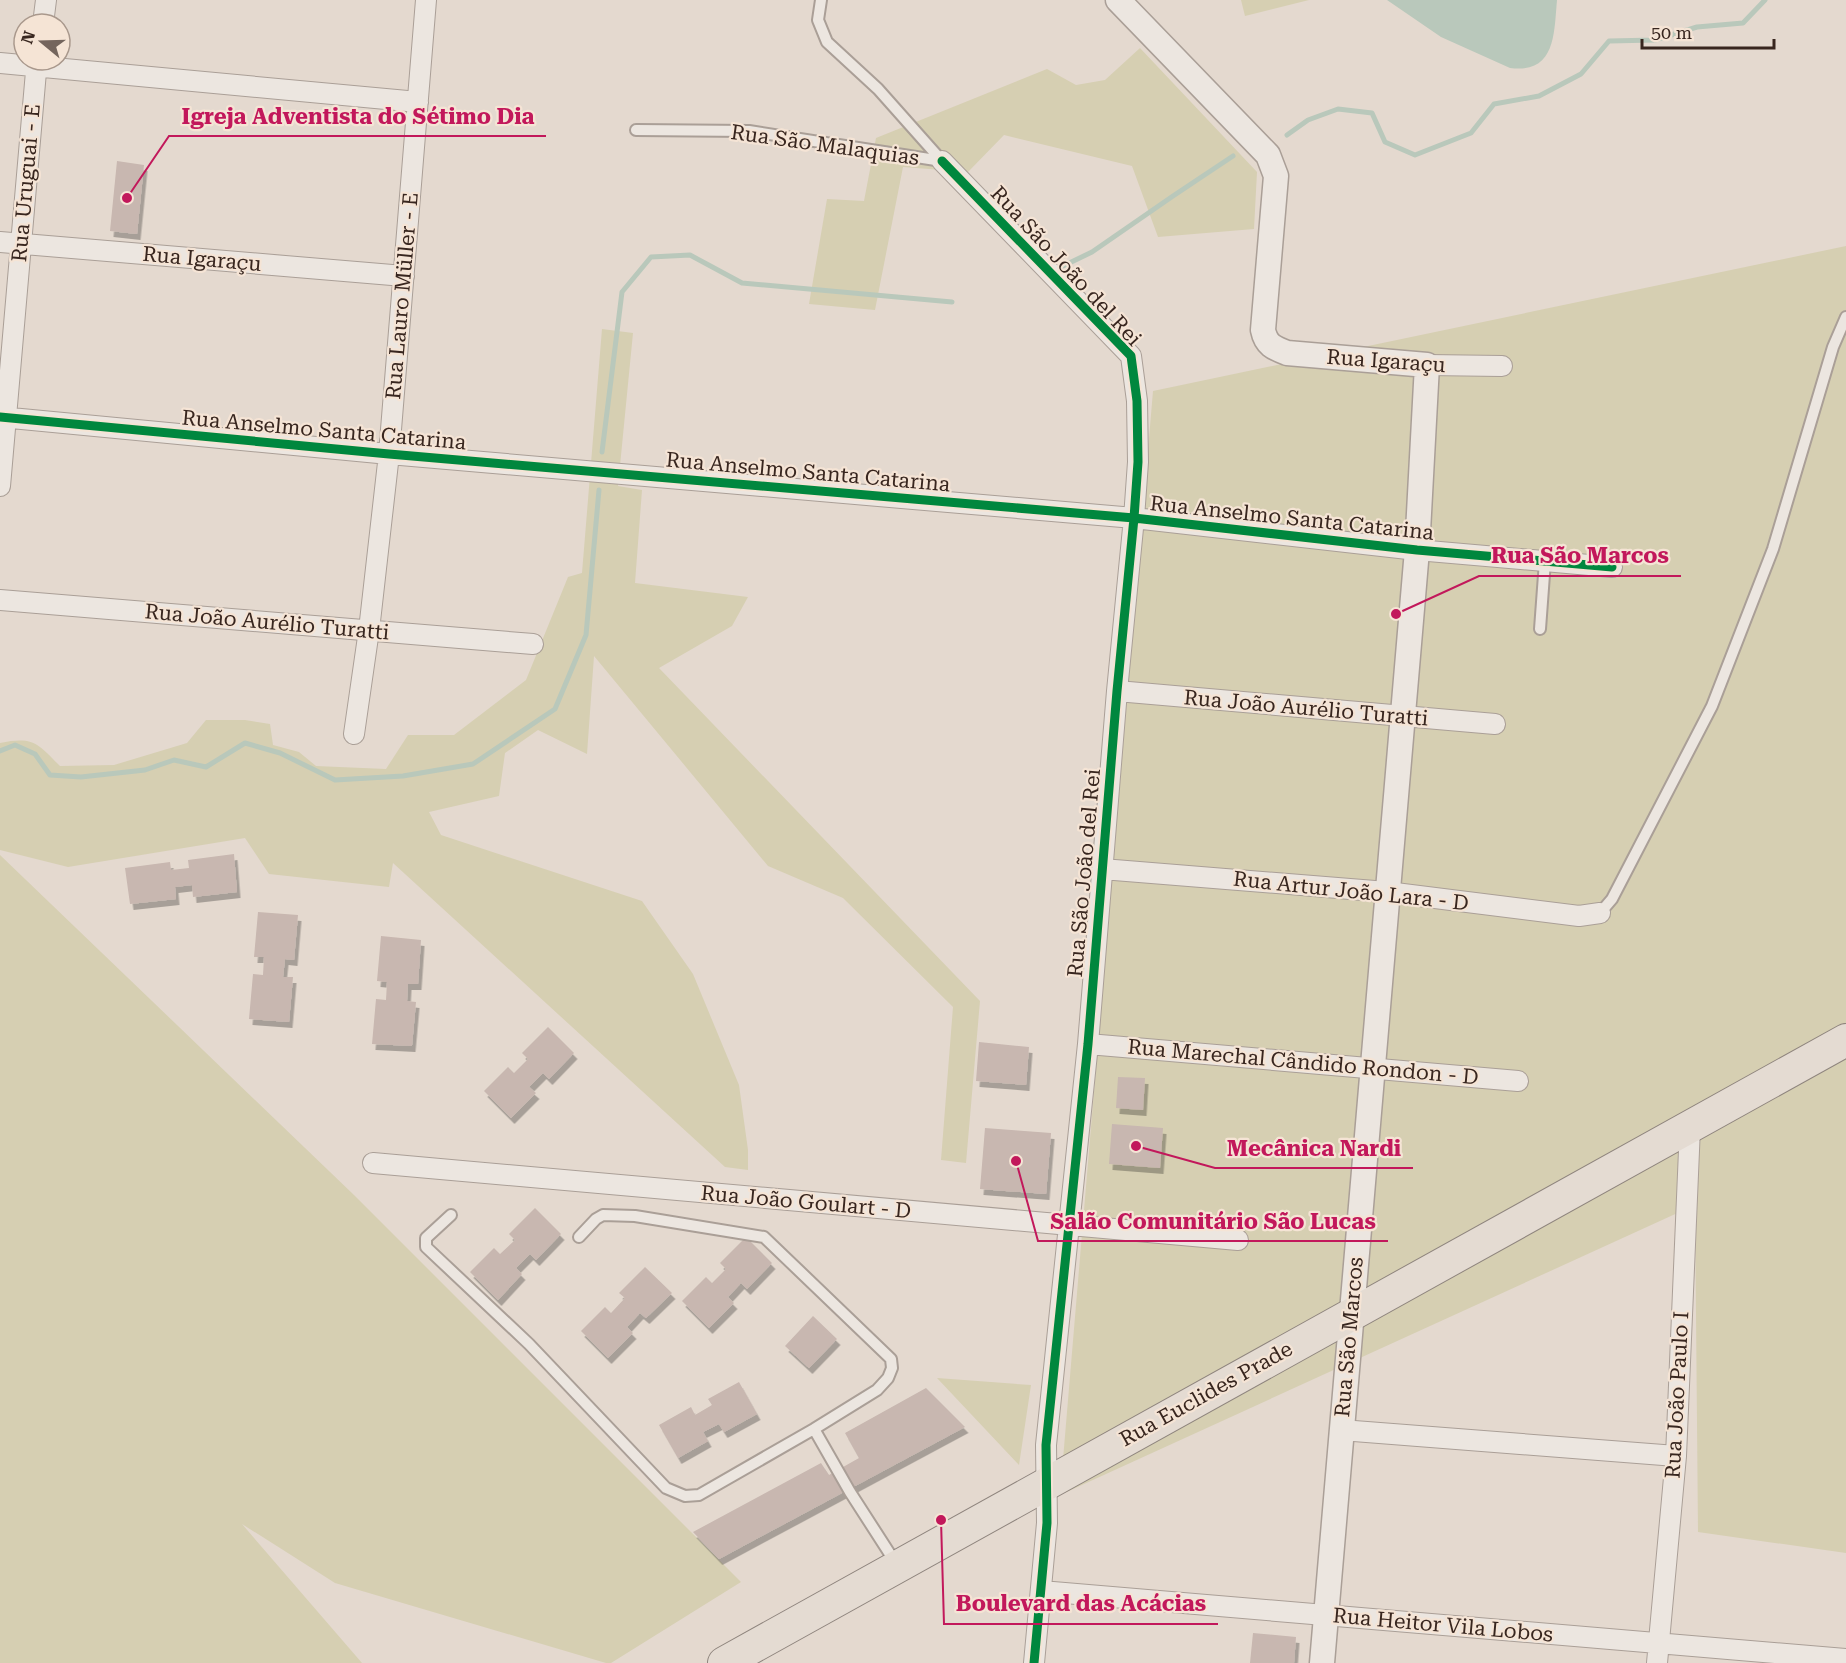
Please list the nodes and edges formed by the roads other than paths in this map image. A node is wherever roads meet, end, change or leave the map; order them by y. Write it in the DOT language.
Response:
graph roads {
  1 [pos="426,0"];
  2 [pos="821,0"];
  3 [pos="1118,0"];
  4 [pos="72,67"];
  5 [pos="35,72"];
  6 [pos="418,102"];
  7 [pos="636,130"];
  8 [pos="942,161"];
  9 [pos="0,242"];
  10 [pos="20,243"];
  11 [pos="404,276"];
  12 [pos="1846,317"];
  13 [pos="1427,365"];
  14 [pos="1502,366"];
  15 [pos="2,417"];
  16 [pos="389,454"];
  17 [pos="0,486"];
  18 [pos="1134,518"];
  19 [pos="1417,550"];
  20 [pos="1545,561"];
  21 [pos="1612,567"];
  22 [pos="0,600"];
  23 [pos="1540,629"];
  24 [pos="369,630"];
  25 [pos="533,644"];
  26 [pos="1117,691"];
  27 [pos="1402,716"];
  28 [pos="1496,724"];
  29 [pos="354,734"];
  30 [pos="1102,869"];
  31 [pos="1388,892"];
  32 [pos="1600,913"];
  33 [pos="1846,1040"];
  34 [pos="1088,1044"];
  35 [pos="1372,1068"];
  36 [pos="1518,1081"];
  37 [pos="1690,1127"];
  38 [pos="374,1162"];
  39 [pos="451,1215"];
  40 [pos="1068,1225"];
  41 [pos="579,1237"];
  42 [pos="1238,1240"];
  43 [pos="1351,1315"];
  44 [pos="814,1430"];
  45 [pos="1341,1431"];
  46 [pos="1676,1456"];
  47 [pos="1046,1483"];
  48 [pos="897,1565"];
  49 [pos="1041,1591"];
  50 [pos="1326,1615"];
  51 [pos="1658,1643"];
  52 [pos="1846,1659"];
  53 [pos="724,1663"];
  54 [pos="1034,1663"];
  55 [pos="1322,1663"];
  56 [pos="1657,1663"];
  1 -- 6 [label="street, Rua Lauro Müller - E"];
  2 -- 8 [label="lane, Rua São João del Rei"];
  3 -- 13 [label="street, Rua Igaraçu"];
  4 -- 6 [label="street"];
  5 -- 10 [label="street, Rua Uruguai - E"];
  6 -- 11 [label="street, Rua Lauro Müller - E"];
  7 -- 8 [label="lane, Rua São Malaquias"];
  8 -- 18 [label="street, Rua São João del Rei"];
  9 -- 10 [label="street, Rua Igaraçu"];
  10 -- 11 [label="street, Rua Igaraçu"];
  10 -- 15 [label="street, Rua Uruguai - E"];
  11 -- 16 [label="street, Rua Lauro Müller - E"];
  12 -- 32 [label="lane"];
  13 -- 14 [label="street, Rua Igaraçu"];
  13 -- 19 [label="street, Rua São Marcos"];
  15 -- 16 [label="street, Rua Anselmo Santa Catarina"];
  15 -- 17 [label="street, Rua Uruguai - E"];
  16 -- 18 [label="street, Rua Anselmo Santa Catarina"];
  16 -- 24 [label="street, Rua Lauro Müller - E"];
  18 -- 19 [label="street, Rua Anselmo Santa Catarina"];
  18 -- 26 [label="street, Rua São João del Rei"];
  19 -- 20 [label="street, Rua Anselmo Santa Catarina"];
  19 -- 27 [label="street, Rua São Marcos"];
  20 -- 21 [label="street, Rua Anselmo Santa Catarina"];
  20 -- 23 [label="lane"];
  22 -- 24 [label="street, Rua João Aurélio Turatti"];
  24 -- 25 [label="street, Rua João Aurélio Turatti"];
  24 -- 29 [label="street, Rua Lauro Müller - E"];
  26 -- 27 [label="street, Rua João Aurélio Turatti"];
  26 -- 30 [label="street, Rua São João del Rei"];
  27 -- 28 [label="street, Rua João Aurélio Turatti"];
  27 -- 31 [label="street, Rua São Marcos"];
  30 -- 31 [label="street, Rua Artur João Lara - D"];
  30 -- 34 [label="street, Rua São João del Rei"];
  31 -- 32 [label="street, Rua Artur João Lara - D"];
  31 -- 35 [label="street, Rua São Marcos"];
  33 -- 37 [label="main road, Rua Euclides Prade"];
  34 -- 35 [label="street, Rua Marechal Cândido Rondon - D"];
  34 -- 40 [label="street, Rua São João del Rei"];
  35 -- 36 [label="street, Rua Marechal Cândido Rondon - D"];
  35 -- 43 [label="street, Rua São Marcos"];
  37 -- 43 [label="main road, Rua Euclides Prade"];
  37 -- 46 [label="street, Rua João Paulo I"];
  38 -- 40 [label="street, Rua João Goulart - D"];
  39 -- 44 [label="lane"];
  40 -- 42 [label="street, Rua João Goulart - D"];
  40 -- 47 [label="street, Rua São João del Rei"];
  41 -- 44 [label="lane"];
  43 -- 45 [label="street, Rua São Marcos"];
  43 -- 47 [label="main road, Rua Euclides Prade"];
  44 -- 48 [label="lane"];
  45 -- 46 [label="street"];
  45 -- 50 [label="street, Rua São Marcos"];
  46 -- 51 [label="street, Rua João Paulo I"];
  47 -- 48 [label="main road, Rua Euclides Prade"];
  47 -- 49 [label="street, Rua São João del Rei"];
  48 -- 53 [label="main road, Rua Euclides Prade"];
  49 -- 50 [label="street, Rua Heitor Vila Lobos"];
  49 -- 54 [label="street, Rua São João del Rei"];
  50 -- 51 [label="street, Rua Heitor Vila Lobos"];
  50 -- 55 [label="street, Rua São Marcos"];
  51 -- 52 [label="street, Rua Heitor Vila Lobos"];
  51 -- 56 [label="street, Rua João Paulo I"];
}
